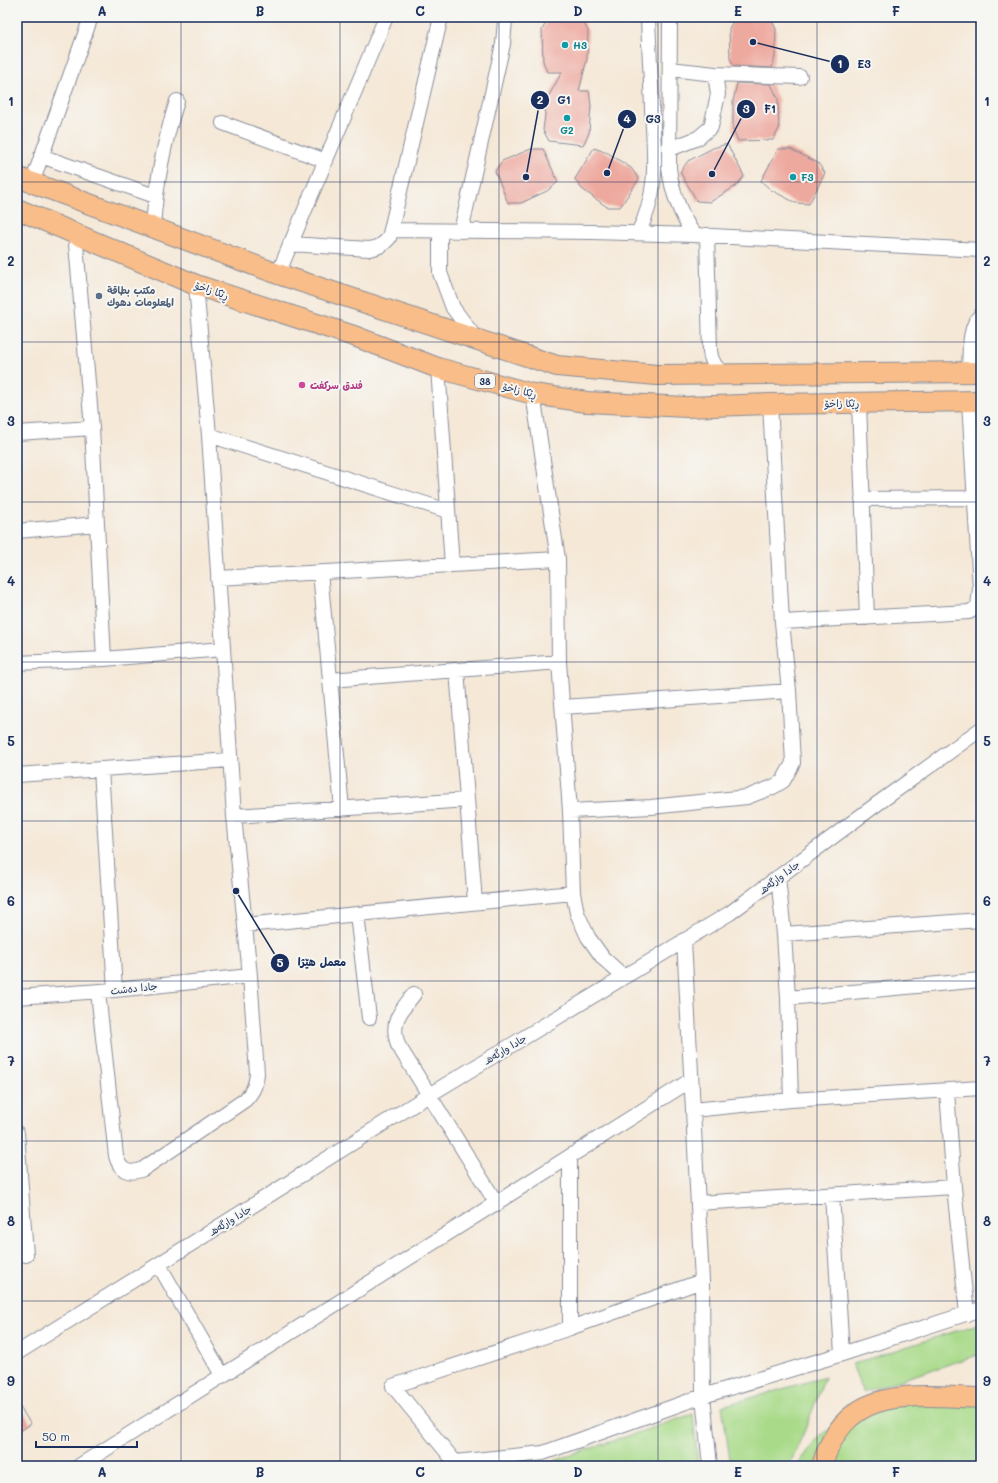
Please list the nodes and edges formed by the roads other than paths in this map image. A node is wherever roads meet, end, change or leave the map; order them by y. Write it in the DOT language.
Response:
graph roads {
  1 [pos="91,17"];
  2 [pos="386,17"];
  3 [pos="504,17"];
  4 [pos="648,17"];
  5 [pos="670,17"];
  6 [pos="440,21"];
  7 [pos="670,70"];
  8 [pos="715,74"];
  9 [pos="800,77"];
  10 [pos="177,100"];
  11 [pos="223,123"];
  12 [pos="670,149"];
  13 [pos="42,156"];
  14 [pos="326,161"];
  15 [pos="25,180"];
  16 [pos="155,196"];
  17 [pos="17,209"];
  18 [pos="153,227"];
  19 [pos="392,230"];
  20 [pos="440,231"];
  21 [pos="460,231"];
  22 [pos="75,234"];
  23 [pos="638,234"];
  24 [pos="701,235"];
  25 [pos="290,244"];
  26 [pos="981,250"];
  27 [pos="278,274"];
  28 [pos="196,285"];
  29 [pos="981,315"];
  30 [pos="478,340"];
  31 [pos="710,351"];
  32 [pos="438,368"];
  33 [pos="975,372"];
  34 [pos="693,375"];
  35 [pos="725,375"];
  36 [pos="533,394"];
  37 [pos="975,401"];
  38 [pos="859,403"];
  39 [pos="770,404"];
  40 [pos="92,428"];
  41 [pos="17,433"];
  42 [pos="209,435"];
  43 [pos="975,498"];
  44 [pos="862,499"];
  45 [pos="448,511"];
  46 [pos="97,524"];
  47 [pos="17,531"];
  48 [pos="558,559"];
  49 [pos="452,565"];
  50 [pos="320,572"];
  51 [pos="218,578"];
  52 [pos="979,606"];
  53 [pos="867,618"];
  54 [pos="782,622"];
  55 [pos="223,650"];
  56 [pos="104,659"];
  57 [pos="559,662"];
  58 [pos="17,663"];
  59 [pos="457,670"];
  60 [pos="330,680"];
  61 [pos="789,691"];
  62 [pos="563,707"];
  63 [pos="981,728"];
  64 [pos="230,760"];
  65 [pos="101,769"];
  66 [pos="17,775"];
  67 [pos="467,800"];
  68 [pos="342,809"];
  69 [pos="570,811"];
  70 [pos="234,816"];
  71 [pos="778,877"];
  72 [pos="573,894"];
  73 [pos="475,902"];
  74 [pos="357,914"];
  75 [pos="981,920"];
  76 [pos="245,924"];
  77 [pos="784,934"];
  78 [pos="684,940"];
  79 [pos="250,976"];
  80 [pos="624,977"];
  81 [pos="981,980"];
  82 [pos="115,990"];
  83 [pos="98,992"];
  84 [pos="414,994"];
  85 [pos="17,997"];
  86 [pos="788,998"];
  87 [pos="370,1018"];
  88 [pos="691,1080"];
  89 [pos="981,1088"];
  90 [pos="948,1090"];
  91 [pos="430,1095"];
  92 [pos="791,1100"];
  93 [pos="693,1110"];
  94 [pos="17,1133"];
  95 [pos="570,1156"];
  96 [pos="954,1188"];
  97 [pos="832,1195"];
  98 [pos="698,1203"];
  99 [pos="497,1204"];
  100 [pos="20,1228"];
  101 [pos="26,1255"];
  102 [pos="158,1265"];
  103 [pos="702,1281"];
  104 [pos="981,1309"];
  105 [pos="967,1314"];
  106 [pos="570,1328"];
  107 [pos="17,1353"];
  108 [pos="842,1354"];
  109 [pos="222,1375"];
  110 [pos="703,1396"];
  111 [pos="981,1398"];
  112 [pos="78,1466"];
  113 [pos="710,1466"];
  114 [pos="822,1466"];
  1 -- 13 [label="street"];
  2 -- 14 [label="street"];
  3 -- 21 [label="street"];
  4 -- 23 [label="street"];
  5 -- 7 [label="street"];
  6 -- 19 [label="street"];
  7 -- 8 [label="street"];
  7 -- 12 [label="street"];
  8 -- 9 [label="street"];
  8 -- 12 [label="street"];
  10 -- 16 [label="street"];
  11 -- 14 [label="street"];
  12 -- 24 [label="street"];
  13 -- 15 [label="street"];
  13 -- 16 [label="street"];
  14 -- 25 [label="street"];
  15 -- 18 [label="highway"];
  16 -- 18 [label="street"];
  17 -- 22 [label="highway, ڕێکا زاخۆ / 38"];
  18 -- 27 [label="highway"];
  19 -- 20 [label="street"];
  19 -- 25 [label="street"];
  20 -- 21 [label="street"];
  20 -- 30 [label="street"];
  21 -- 23 [label="street"];
  22 -- 28 [label="highway, ڕێکا زاخۆ / 38"];
  22 -- 40 [label="street"];
  23 -- 24 [label="street"];
  24 -- 26 [label="street"];
  24 -- 31 [label="street"];
  25 -- 27 [label="street"];
  27 -- 30 [label="highway"];
  28 -- 32 [label="highway, ڕێکا زاخۆ / 38"];
  28 -- 42 [label="street"];
  29 -- 33 [label="street"];
  30 -- 34 [label="highway"];
  31 -- 34 [label="street"];
  31 -- 35 [label="street"];
  32 -- 36 [label="highway, ڕێکا زاخۆ / 38"];
  32 -- 45 [label="street"];
  33 -- 35 [label="highway"];
  34 -- 35 [label="highway"];
  36 -- 39 [label="highway, ڕێکا زاخۆ / 38"];
  36 -- 48 [label="street"];
  37 -- 38 [label="highway, ڕێکا زاخۆ / 38"];
  37 -- 43 [label="street"];
  38 -- 39 [label="highway, ڕێکا زاخۆ / 38"];
  38 -- 44 [label="street"];
  39 -- 54 [label="street"];
  40 -- 41 [label="street"];
  40 -- 46 [label="street"];
  42 -- 45 [label="street"];
  42 -- 51 [label="street"];
  43 -- 44 [label="street"];
  43 -- 52 [label="street"];
  44 -- 53 [label="street"];
  45 -- 49 [label="street"];
  46 -- 47 [label="street"];
  46 -- 56 [label="street"];
  48 -- 49 [label="street"];
  48 -- 57 [label="street"];
  49 -- 50 [label="street"];
  50 -- 51 [label="street"];
  50 -- 60 [label="street"];
  51 -- 55 [label="street"];
  52 -- 53 [label="street"];
  53 -- 54 [label="street"];
  54 -- 61 [label="street"];
  55 -- 56 [label="street"];
  55 -- 64 [label="street"];
  56 -- 58 [label="street"];
  57 -- 59 [label="street"];
  57 -- 62 [label="street"];
  59 -- 60 [label="street"];
  59 -- 67 [label="street"];
  60 -- 68 [label="street"];
  61 -- 62 [label="street"];
  61 -- 69 [label="street"];
  62 -- 69 [label="street"];
  63 -- 71 [label="street, جادا وارگه‌هـ"];
  64 -- 65 [label="street"];
  64 -- 70 [label="street"];
  65 -- 66 [label="street"];
  65 -- 82 [label="street"];
  67 -- 68 [label="street"];
  67 -- 73 [label="street"];
  68 -- 70 [label="street"];
  69 -- 72 [label="street"];
  70 -- 76 [label="street"];
  71 -- 77 [label="street"];
  71 -- 78 [label="street, جادا وارگه‌هـ"];
  72 -- 73 [label="street"];
  72 -- 80 [label="street"];
  73 -- 74 [label="street"];
  74 -- 76 [label="street"];
  74 -- 87 [label="street"];
  75 -- 77 [label="street"];
  76 -- 79 [label="street"];
  77 -- 86 [label="street"];
  78 -- 80 [label="street, جادا وارگه‌هـ"];
  78 -- 88 [label="street"];
  79 -- 82 [label="street, جادا دەشت"];
  79 -- 83 [label="street"];
  80 -- 91 [label="street, جادا وارگه‌هـ"];
  81 -- 86 [label="street"];
  82 -- 83 [label="street, جادا دەشت"];
  83 -- 85 [label="street, جادا دەشت"];
  84 -- 91 [label="street"];
  86 -- 92 [label="street"];
  88 -- 93 [label="street"];
  88 -- 95 [label="street"];
  89 -- 90 [label="street"];
  90 -- 92 [label="street"];
  90 -- 96 [label="street"];
  91 -- 99 [label="street"];
  91 -- 102 [label="street, جادا وارگه‌هـ"];
  92 -- 93 [label="street"];
  93 -- 98 [label="street"];
  94 -- 100 [label="street"];
  95 -- 99 [label="street"];
  95 -- 106 [label="street"];
  96 -- 97 [label="street"];
  96 -- 105 [label="street"];
  97 -- 98 [label="street"];
  97 -- 108 [label="street"];
  98 -- 103 [label="street"];
  99 -- 109 [label="street"];
  100 -- 101 [label="street"];
  102 -- 107 [label="street, جادا وارگه‌هـ"];
  102 -- 109 [label="street"];
  103 -- 106 [label="street"];
  103 -- 110 [label="street"];
  104 -- 105 [label="street"];
  105 -- 108 [label="street"];
  106 -- 110 [label="street"];
  108 -- 110 [label="street"];
  109 -- 112 [label="street"];
  110 -- 113 [label="street"];
  111 -- 114 [label="highway"];
}
